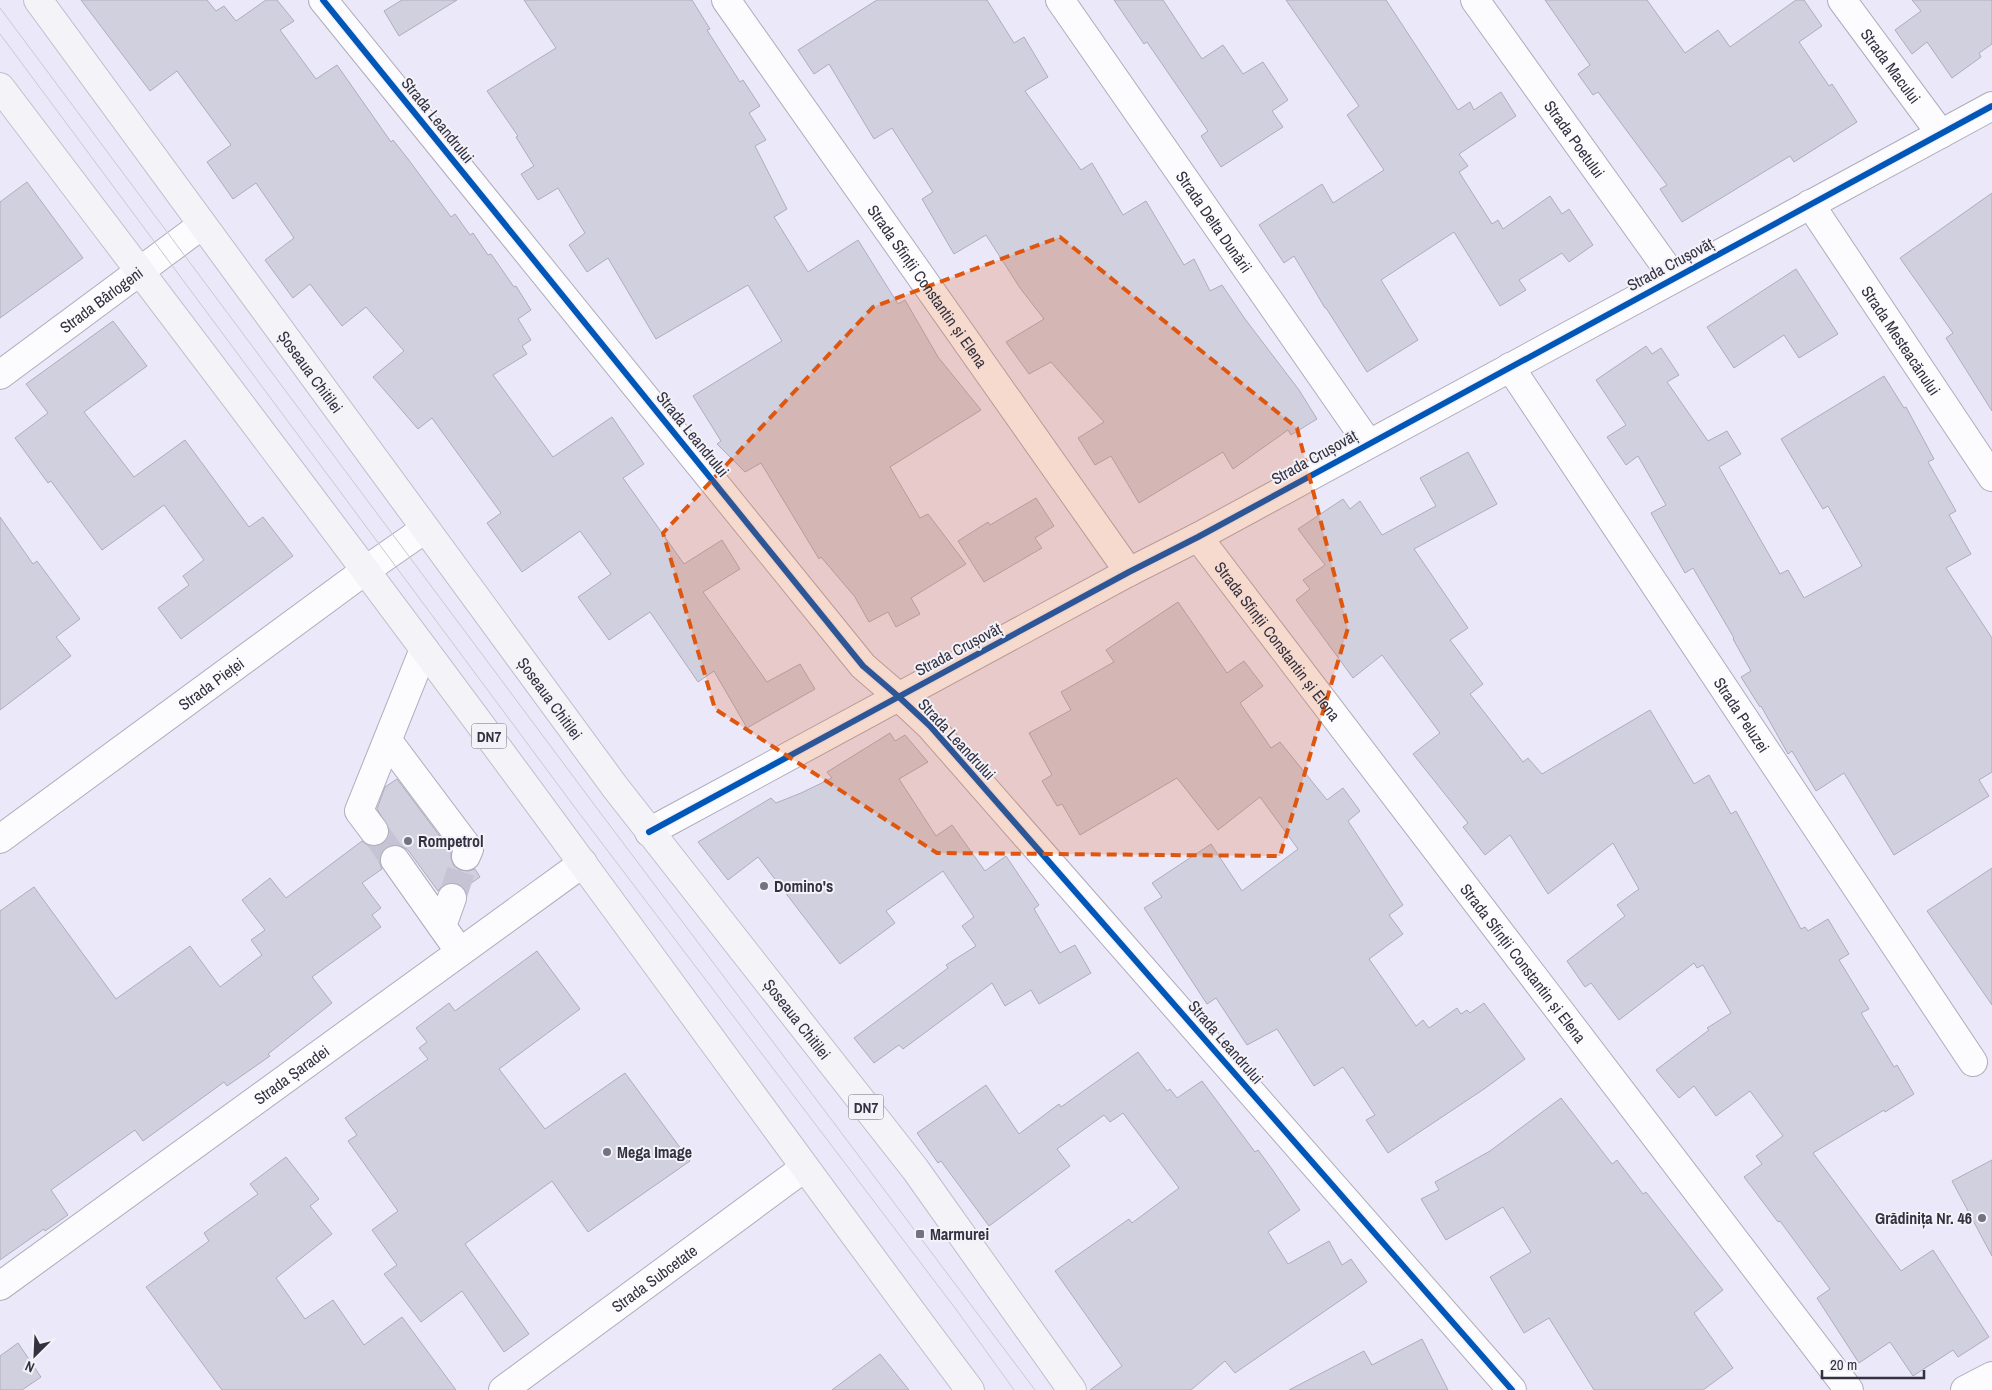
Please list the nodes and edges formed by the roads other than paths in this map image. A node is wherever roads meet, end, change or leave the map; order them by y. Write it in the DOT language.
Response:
graph roads {
  1 [pos="38,0"];
  2 [pos="323,0"];
  3 [pos="726,0"];
  4 [pos="1060,0"];
  5 [pos="1475,0"];
  6 [pos="1842,0"];
  7 [pos="0,87"];
  8 [pos="1992,106"];
  9 [pos="1941,134"];
  10 [pos="1810,204"];
  11 [pos="202,225"];
  12 [pos="140,271"];
  13 [pos="1674,278"];
  14 [pos="1510,366"];
  15 [pos="0,375"];
  16 [pos="1368,443"];
  17 [pos="1992,477"];
  18 [pos="425,529"];
  19 [pos="1198,537"];
  20 [pos="366,570"];
  21 [pos="1129,572"];
  22 [pos="424,649"];
  23 [pos="899,697"];
  24 [pos="388,741"];
  25 [pos="366,821"];
  26 [pos="649,832"];
  27 [pos="0,839"];
  28 [pos="466,856"];
  29 [pos="395,860"];
  30 [pos="583,862"];
  31 [pos="452,898"];
  32 [pos="442,926"];
  33 [pos="460,952"];
  34 [pos="1973,1062"];
  35 [pos="804,1168"];
  36 [pos="0,1286"];
  37 [pos="1992,1376"];
  38 [pos="503,1390"];
  39 [pos="970,1390"];
  40 [pos="1072,1390"];
  41 [pos="1512,1390"];
  42 [pos="1849,1390"];
  43 [pos="1965,1390"];
  1 -- 11 [label="main road, Șoseaua Chitilei / DN7"];
  2 -- 23 [label="street, Strada Leandrului"];
  3 -- 21 [label="street, Strada Sfinții Constantin și Elena"];
  4 -- 16 [label="street, Strada Delta Dunării"];
  5 -- 13 [label="street, Strada Poetului"];
  6 -- 9 [label="street, Strada Macului"];
  7 -- 12 [label="main road, DN7"];
  8 -- 9 [label="street, Strada Crușovăț"];
  9 -- 10 [label="street, Strada Crușovăț"];
  10 -- 13 [label="street, Strada Crușovăț"];
  10 -- 17 [label="street, Strada Mesteacănului"];
  11 -- 12 [label="street, Strada Bârlogeni"];
  11 -- 18 [label="main road, Șoseaua Chitilei / DN7"];
  12 -- 15 [label="street, Strada Bârlogeni"];
  12 -- 20 [label="main road, DN7"];
  13 -- 14 [label="street, Strada Crușovăț"];
  14 -- 16 [label="street, Strada Crușovăț"];
  14 -- 34 [label="street, Strada Peluzei"];
  16 -- 19 [label="street, Strada Crușovăț"];
  18 -- 20 [label="street, Strada Pieței"];
  18 -- 26 [label="main road, Șoseaua Chitilei / DN7"];
  19 -- 21 [label="street, Strada Crușovăț"];
  19 -- 42 [label="street, Strada Sfinții Constantin și Elena"];
  20 -- 22 [label="main road, DN7"];
  20 -- 27 [label="street, Strada Pieței"];
  21 -- 23 [label="street, Strada Crușovăț"];
  22 -- 24 [label="street"];
  22 -- 30 [label="main road, DN7"];
  23 -- 26 [label="street, Strada Crușovăț"];
  23 -- 41 [label="street, Strada Leandrului"];
  24 -- 25 [label="street"];
  24 -- 28 [label="street"];
  26 -- 40 [label="main road, Șoseaua Chitilei / DN7"];
  29 -- 32 [label="street"];
  30 -- 33 [label="street, Strada Șaradei"];
  30 -- 35 [label="main road, DN7"];
  31 -- 32 [label="street"];
  32 -- 33 [label="street"];
  33 -- 36 [label="street, Strada Șaradei"];
  35 -- 38 [label="street, Strada Subcetate"];
  35 -- 39 [label="main road, DN7"];
  37 -- 43 [label="street"];
}
